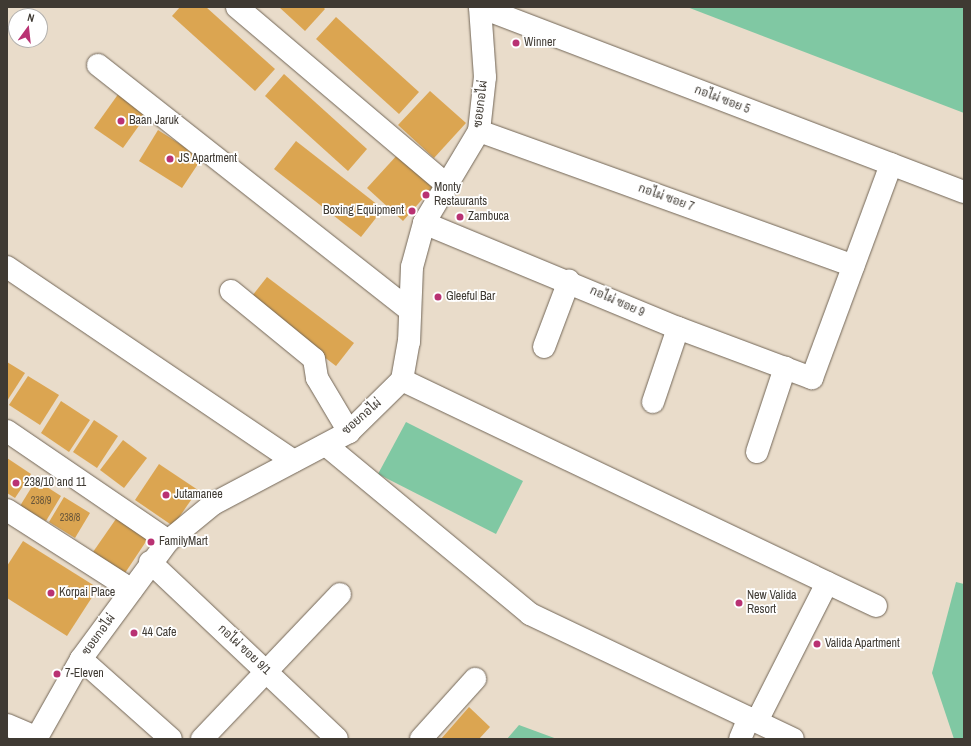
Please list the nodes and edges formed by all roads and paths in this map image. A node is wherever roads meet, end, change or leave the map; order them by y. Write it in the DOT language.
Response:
graph roads {
  1 [pos="237,7"];
  2 [pos="480,7"];
  3 [pos="98,65"];
  4 [pos="479,131"];
  5 [pos="891,164"];
  6 [pos="446,184"];
  7 [pos="964,192"];
  8 [pos="424,223"];
  9 [pos="853,266"];
  10 [pos="7,268"];
  11 [pos="569,281"];
  12 [pos="231,291"];
  13 [pos="409,310"];
  14 [pos="678,328"];
  15 [pos="544,348"];
  16 [pos="784,368"];
  17 [pos="402,380"];
  18 [pos="653,402"];
  19 [pos="7,431"];
  20 [pos="349,432"];
  21 [pos="326,445"];
  22 [pos="757,452"];
  23 [pos="294,461"];
  24 [pos="7,510"];
  25 [pos="168,541"];
  26 [pos="150,562"];
  27 [pos="827,583"];
  28 [pos="132,590"];
  29 [pos="340,594"];
  30 [pos="876,606"];
  31 [pos="81,659"];
  32 [pos="267,672"];
  33 [pos="475,679"];
  34 [pos="753,720"];
  35 [pos="7,725"];
  36 [pos="36,739"];
  37 [pos="171,739"];
  38 [pos="202,739"];
  39 [pos="337,739"];
  40 [pos="421,739"];
  41 [pos="740,739"];
  42 [pos="793,739"];
  1 -- 6 [label="street"];
  2 -- 4 [label="street, ซอยกอไผ่"];
  2 -- 5 [label="street, กอไผ่ ซอย 5"];
  3 -- 13 [label="street"];
  4 -- 6 [label="street, ซอยกอไผ่"];
  4 -- 9 [label="street, กอไผ่ ซอย 7"];
  5 -- 7 [label="street, กอไผ่ ซอย 5"];
  5 -- 9 [label="street"];
  6 -- 8 [label="street, ซอยกอไผ่"];
  8 -- 11 [label="street, กอไผ่ ซอย 9"];
  8 -- 13 [label="street, ซอยกอไผ่"];
  9 -- 16 [label="street, กอไผ่ ซอย 9"];
  10 -- 23 [label="street"];
  11 -- 14 [label="street, กอไผ่ ซอย 9"];
  11 -- 15 [label="street"];
  12 -- 20 [label="street"];
  13 -- 17 [label="street, ซอยกอไผ่"];
  14 -- 16 [label="street, กอไผ่ ซอย 9"];
  14 -- 18 [label="street"];
  16 -- 22 [label="street"];
  17 -- 20 [label="street, ซอยกอไผ่"];
  17 -- 27 [label="street"];
  19 -- 25 [label="street"];
  20 -- 21 [label="street, ซอยกอไผ่"];
  21 -- 23 [label="street, ซอยกอไผ่"];
  21 -- 34 [label="street"];
  23 -- 25 [label="street, ซอยกอไผ่"];
  24 -- 28 [label="street"];
  25 -- 26 [label="street, ซอยกอไผ่"];
  26 -- 28 [label="street, ซอยกอไผ่"];
  26 -- 32 [label="street, กอไผ่ ซอย 9/1"];
  27 -- 30 [label="street"];
  27 -- 34 [label="street"];
  28 -- 31 [label="street, ซอยกอไผ่"];
  29 -- 32 [label="street"];
  31 -- 36 [label="street, ซอยกอไผ่"];
  31 -- 37 [label="street"];
  32 -- 38 [label="street"];
  32 -- 39 [label="street, กอไผ่ ซอย 9/1"];
  33 -- 40 [label="street"];
  34 -- 41 [label="street"];
  34 -- 42 [label="street"];
  35 -- 36 [label="street"];
}
